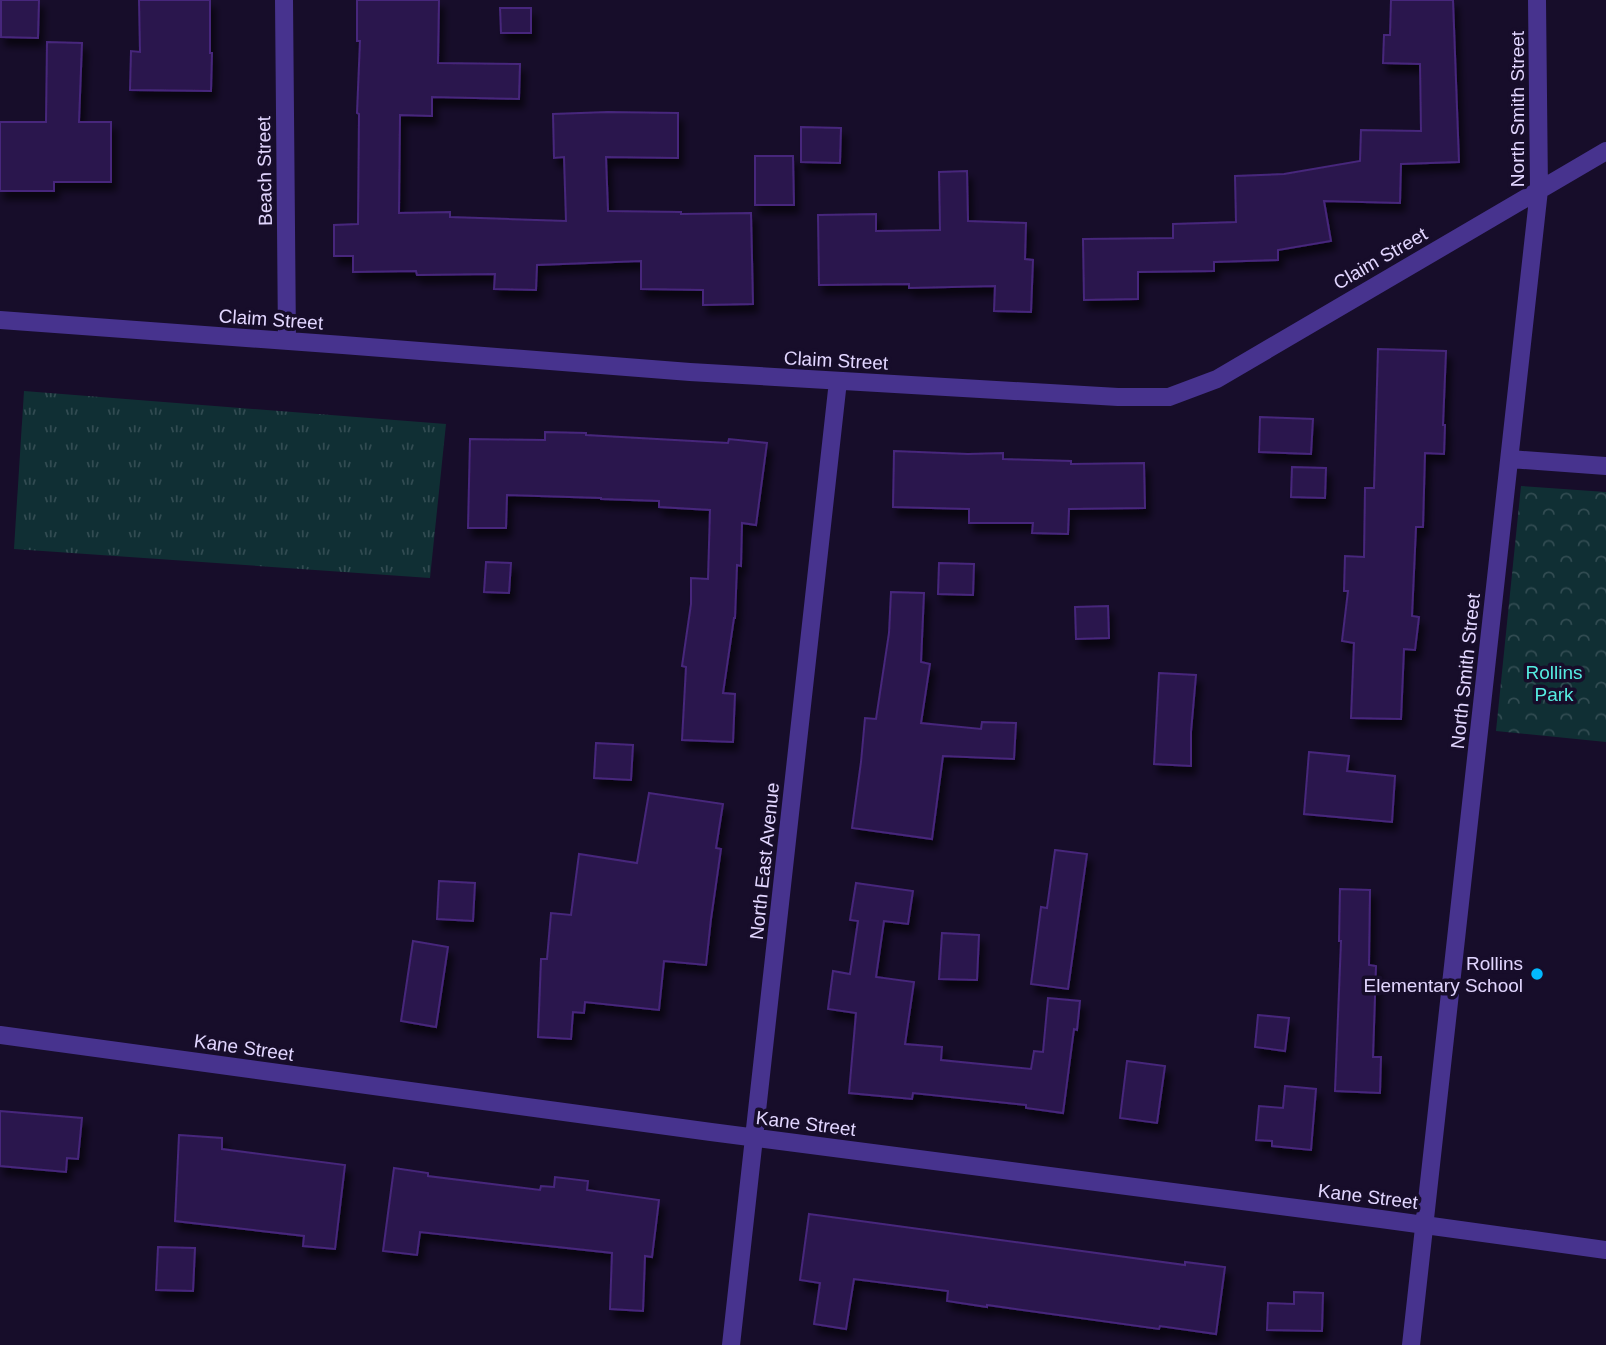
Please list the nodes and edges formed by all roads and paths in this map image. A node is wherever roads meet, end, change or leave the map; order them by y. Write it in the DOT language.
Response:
graph roads {
  1 [pos="284,0"];
  2 [pos="1537,0"];
  3 [pos="1606,151"];
  4 [pos="1539,190"];
  5 [pos="0,320"];
  6 [pos="287,341"];
  7 [pos="838,381"];
  8 [pos="1510,459"];
  9 [pos="1606,466"];
  10 [pos="0,1035"];
  11 [pos="755,1138"];
  12 [pos="1425,1224"];
  13 [pos="1606,1250"];
  14 [pos="732,1345"];
  15 [pos="1411,1345"];
  1 -- 6 [label="street, Beach Street"];
  2 -- 4 [label="street, North Smith Street"];
  3 -- 4 [label="street, Claim Street"];
  4 -- 7 [label="street, Claim Street"];
  4 -- 8 [label="street, North Smith Street"];
  5 -- 6 [label="street, Claim Street"];
  6 -- 7 [label="street, Claim Street"];
  7 -- 11 [label="street, North East Avenue"];
  8 -- 9 [label="street"];
  8 -- 12 [label="street, North Smith Street"];
  10 -- 11 [label="street, Kane Street"];
  11 -- 12 [label="street, Kane Street"];
  11 -- 14 [label="street, North East Avenue"];
  12 -- 13 [label="street, Kane Street"];
  12 -- 15 [label="street, North Smith Street"];
}
